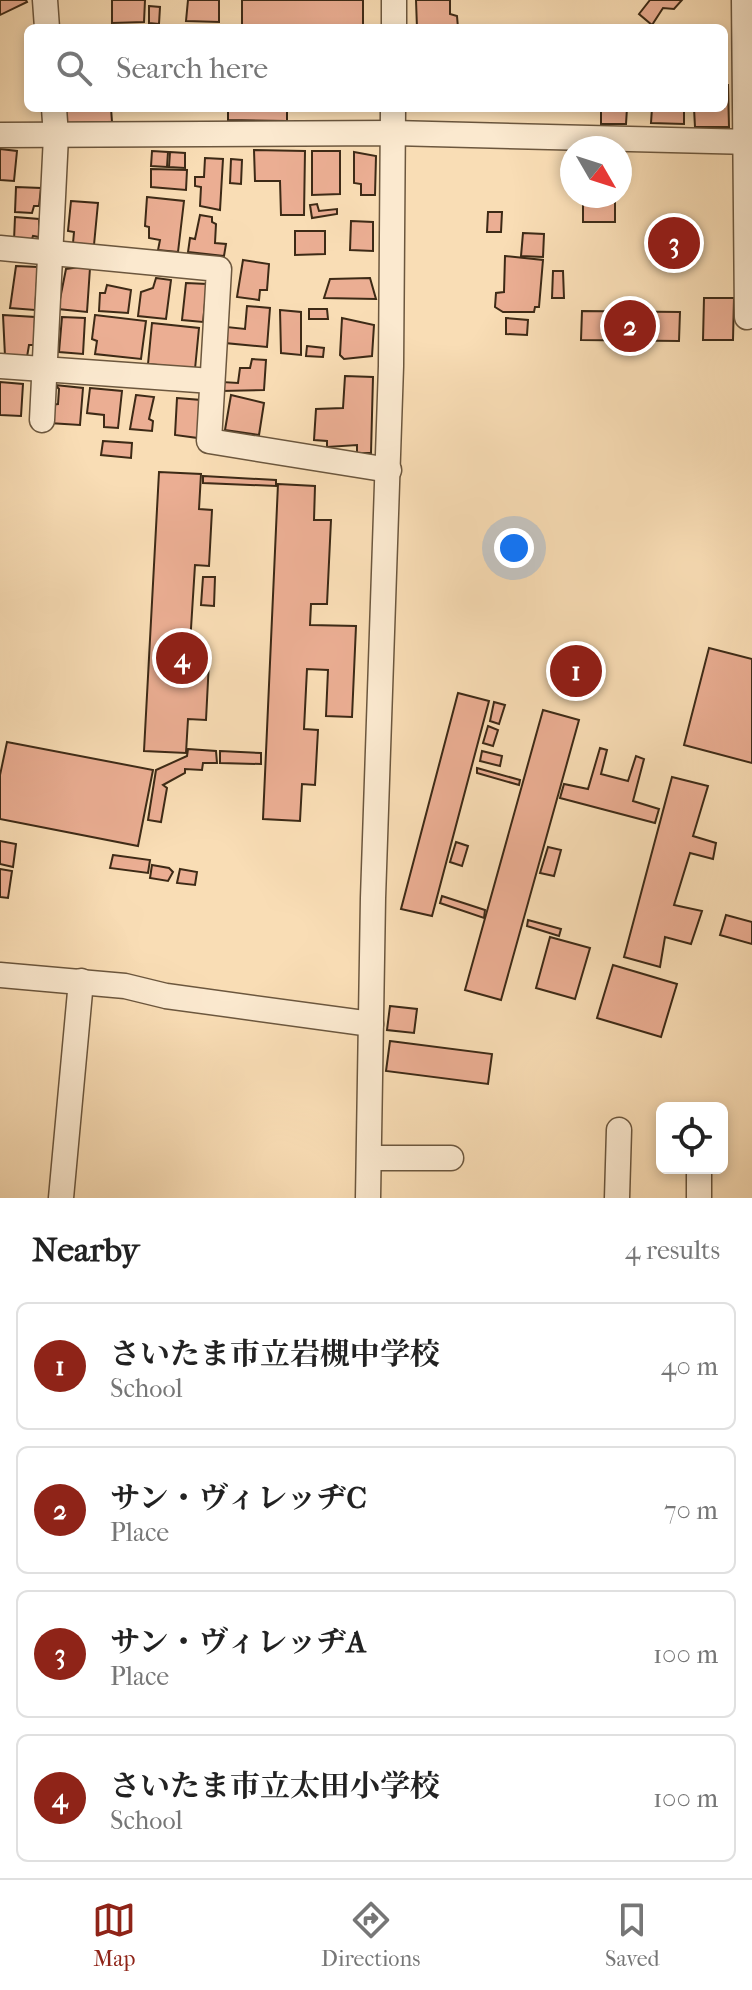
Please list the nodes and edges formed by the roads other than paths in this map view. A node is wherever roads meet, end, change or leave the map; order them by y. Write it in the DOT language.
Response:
graph roads {
  1 [pos="45,0"];
  2 [pos="394,0"];
  3 [pos="744,0"];
  4 [pos="47,24"];
  5 [pos="394,24"];
  6 [pos="54,112"];
  7 [pos="393,112"];
  8 [pos="393,133"];
  9 [pos="0,135"];
  10 [pos="56,136"];
  11 [pos="749,142"];
  12 [pos="0,248"];
  13 [pos="50,251"];
  14 [pos="747,317"];
  15 [pos="0,366"];
  16 [pos="45,368"];
  17 [pos="212,381"];
  18 [pos="42,420"];
  19 [pos="389,470"];
  20 [pos="0,975"];
  21 [pos="81,981"];
  22 [pos="371,1024"];
  23 [pos="619,1130"];
  24 [pos="370,1158"];
  25 [pos="451,1158"];
  26 [pos="699,1174"];
  27 [pos="61,1198"];
  28 [pos="368,1198"];
  29 [pos="617,1198"];
  30 [pos="699,1198"];
  1 -- 4 [label="street"];
  2 -- 5 [label="street"];
  3 -- 11 [label="street"];
  6 -- 10 [label="street"];
  7 -- 8 [label="street"];
  8 -- 10 [label="street"];
  8 -- 11 [label="street"];
  8 -- 19 [label="street"];
  9 -- 10 [label="street"];
  10 -- 13 [label="street"];
  11 -- 14 [label="street"];
  12 -- 13 [label="street"];
  13 -- 16 [label="street"];
  13 -- 17 [label="street"];
  15 -- 16 [label="street"];
  16 -- 17 [label="street"];
  16 -- 18 [label="street"];
  17 -- 19 [label="street"];
  19 -- 22 [label="street"];
  20 -- 21 [label="street"];
  21 -- 22 [label="street"];
  21 -- 27 [label="street"];
  22 -- 24 [label="street"];
  23 -- 29 [label="street"];
  24 -- 25 [label="street"];
  24 -- 28 [label="street"];
  26 -- 30 [label="street"];
}
